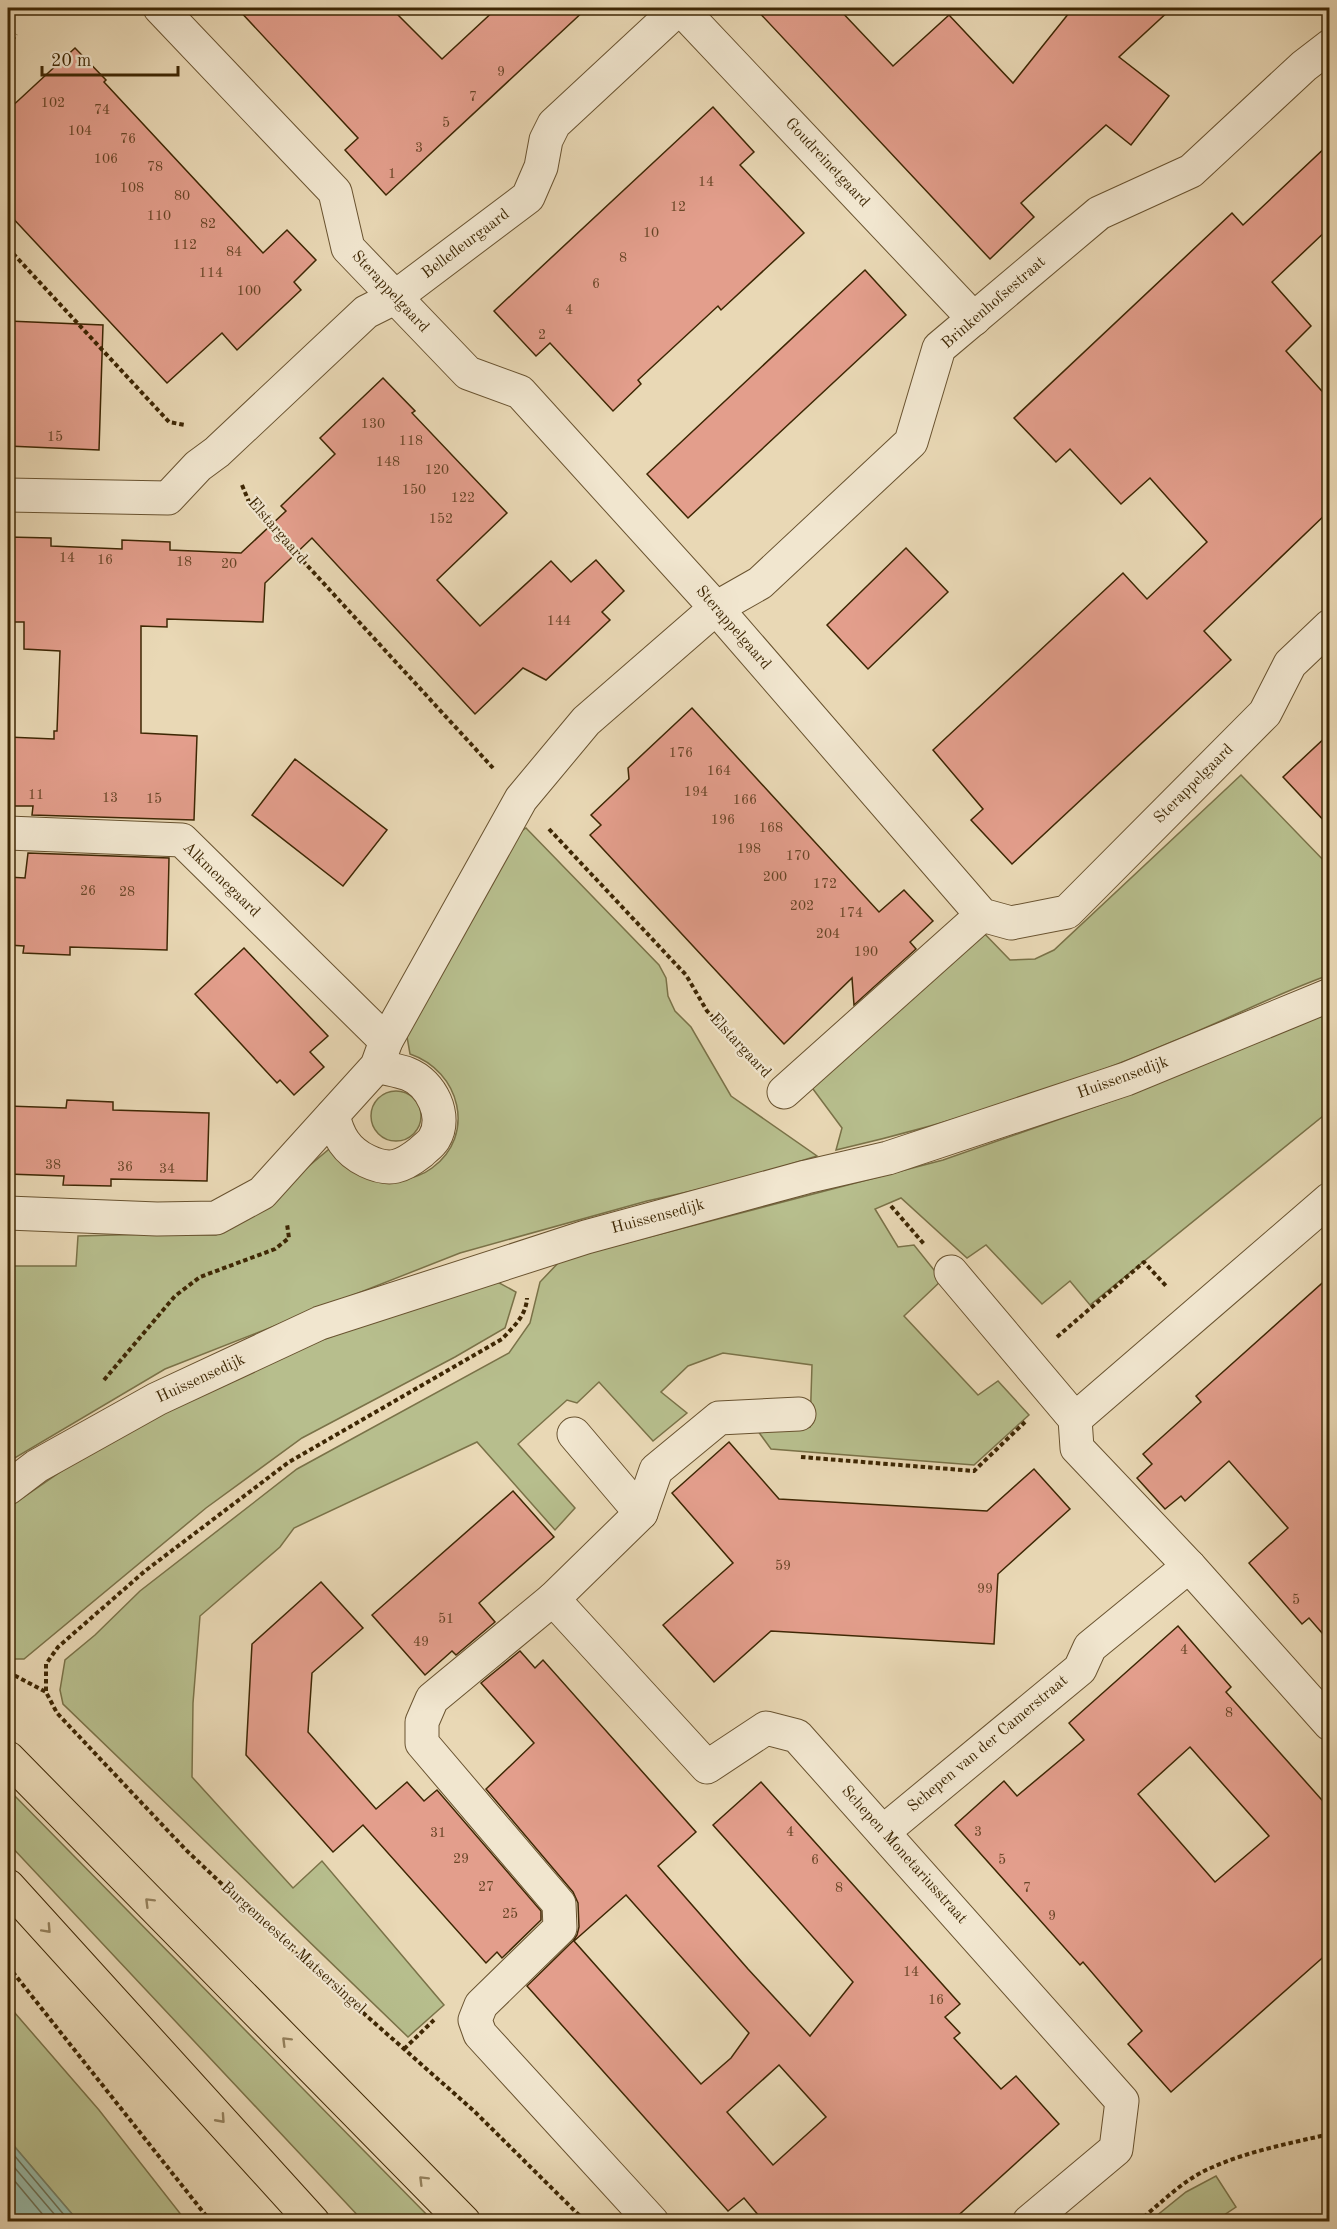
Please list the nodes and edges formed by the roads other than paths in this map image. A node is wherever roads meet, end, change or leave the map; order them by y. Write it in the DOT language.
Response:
graph roads {
  1 [pos="160,8"];
  2 [pos="680,8"];
  3 [pos="1329,46"];
  4 [pos="394,298"];
  5 [pos="974,319"];
  6 [pos="8,495"];
  7 [pos="716,608"];
  8 [pos="1329,626"];
  9 [pos="8,833"];
  10 [pos="982,915"];
  11 [pos="1329,995"];
  12 [pos="381,1054"];
  13 [pos="784,1092"];
  14 [pos="333,1115"];
  15 [pos="1329,1199"];
  16 [pos="8,1213"];
  17 [pos="951,1272"];
  18 [pos="799,1414"];
  19 [pos="1075,1419"];
  20 [pos="574,1434"];
  21 [pos="8,1488"];
  22 [pos="641,1513"];
  23 [pos="1189,1566"];
  24 [pos="553,1599"];
  25 [pos="1329,1724"];
  26 [pos="8,1758"];
  27 [pos="883,1832"];
  28 [pos="8,1886"];
  29 [pos="313,2222"];
  30 [pos="464,2222"];
  31 [pos="652,2222"];
  32 [pos="1029,2222"];
  1 -- 4 [label="street, Sterappelgaard"];
  2 -- 4 [label="street, Bellefleurgaard"];
  2 -- 5 [label="street, Goudreinetgaard"];
  3 -- 5 [label="street, Brinkenhofsestraat"];
  4 -- 6 [label="street, Bellefleurgaard"];
  4 -- 7 [label="street, Sterappelgaard"];
  5 -- 7 [label="street, Brinkenhofsestraat"];
  7 -- 10 [label="street, Sterappelgaard"];
  7 -- 12 [label="street"];
  8 -- 10 [label="street, Sterappelgaard"];
  9 -- 12 [label="street, Alkmenegaard"];
  10 -- 13 [label="street, Elstargaard"];
  11 -- 21 [label="street, Huissensedijk"];
  12 -- 14 [label="street"];
  12 -- 14 [label="street"];
  14 -- 16 [label="street"];
  15 -- 19 [label="street"];
  17 -- 19 [label="street"];
  18 -- 22 [label="street"];
  19 -- 23 [label="street"];
  20 -- 22 [label="street"];
  22 -- 24 [label="street"];
  23 -- 25 [label="street"];
  23 -- 27 [label="street, Schepen van der Camerstraat"];
  24 -- 27 [label="street, Schepen Monetariusstraat"];
  24 -- 31 [label="street"];
  30 -- 26 [label="main road, one-way"];
  27 -- 32 [label="street, Schepen Monetariusstraat"];
  28 -- 29 [label="main road, one-way"];
}
